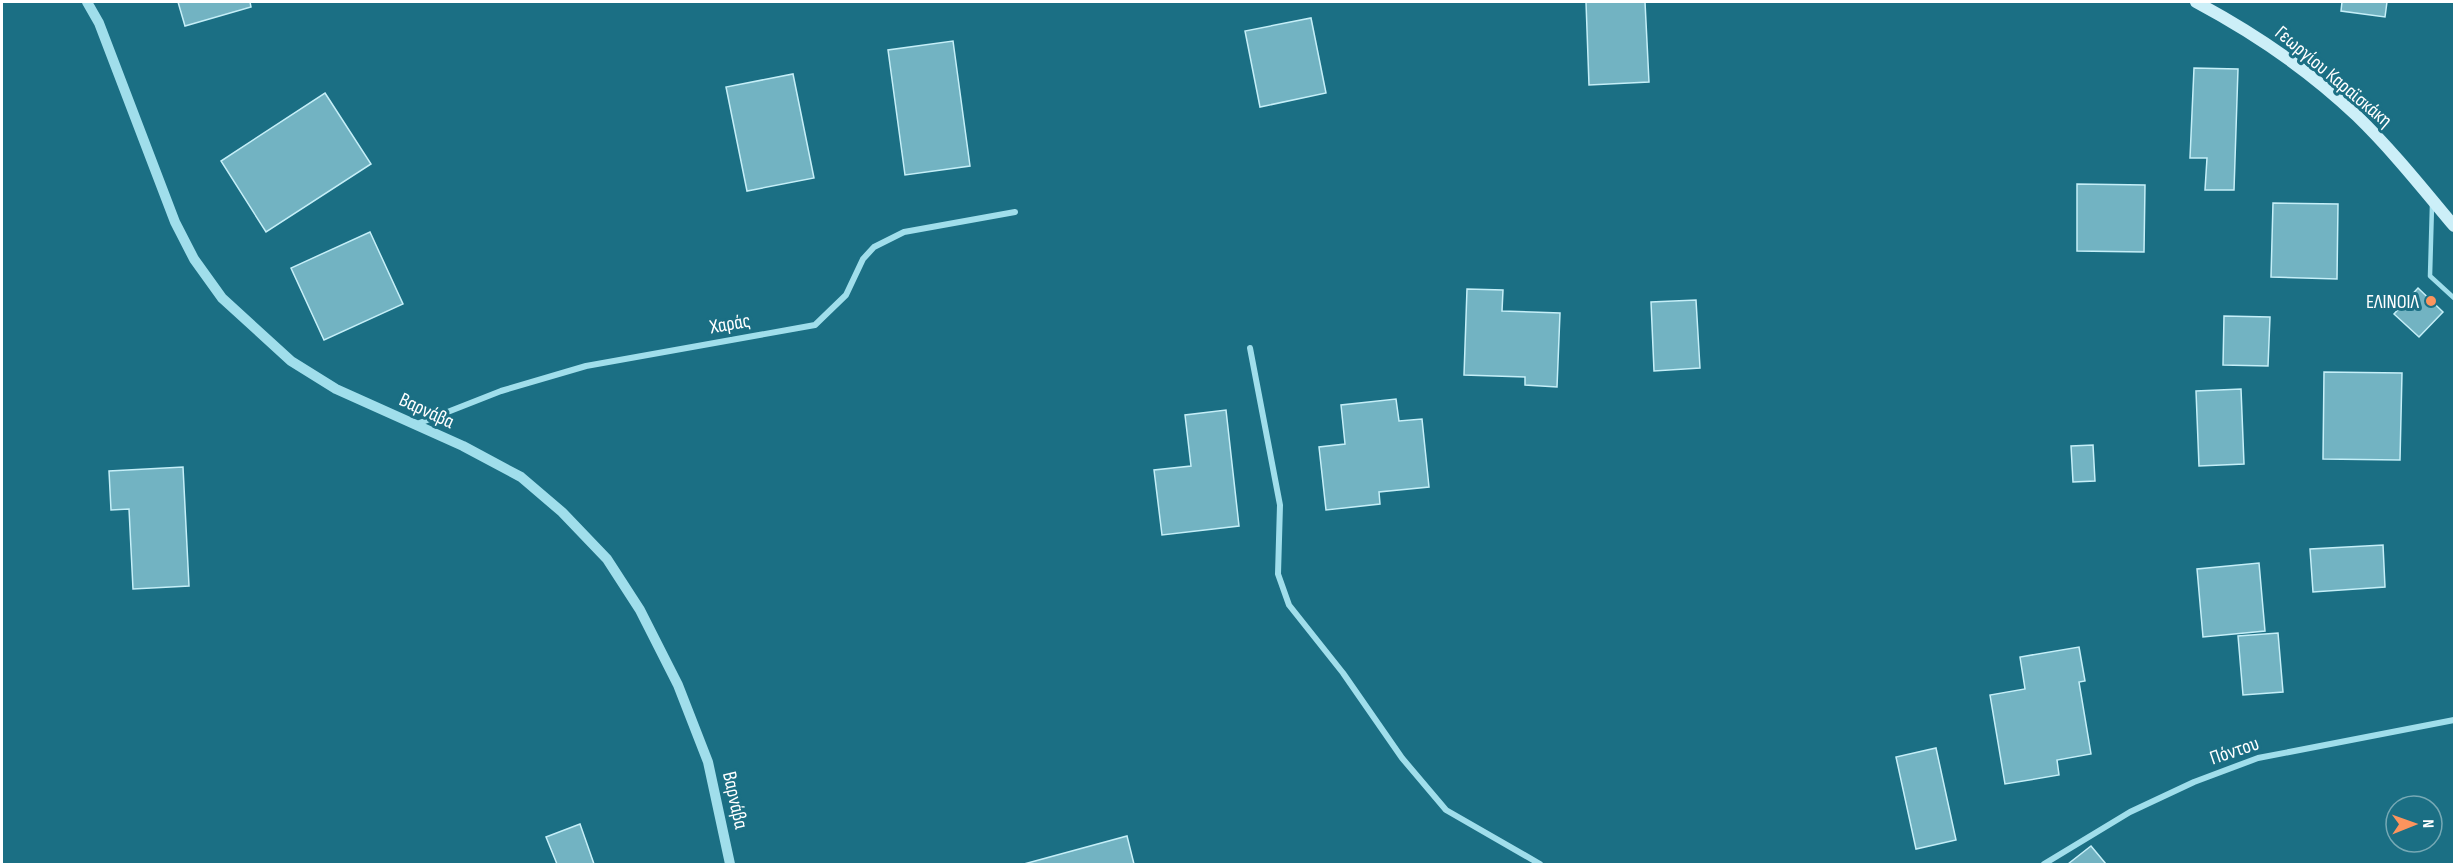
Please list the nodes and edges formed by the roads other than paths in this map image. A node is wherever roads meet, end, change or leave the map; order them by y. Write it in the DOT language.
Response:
graph roads {
  1 [pos="87,2"];
  2 [pos="2196,2"];
  3 [pos="2432,200"];
  4 [pos="1015,212"];
  5 [pos="2454,226"];
  6 [pos="2454,298"];
  7 [pos="1250,348"];
  8 [pos="417,424"];
  9 [pos="2454,720"];
  10 [pos="730,864"];
  11 [pos="1540,864"];
  12 [pos="2044,864"];
  1 -- 8 [label="street, Βαρνάβα"];
  2 -- 3 [label="main road, Γεωργίου Καραϊσκάκη"];
  3 -- 5 [label="main road, Γεωργίου Καραϊσκάκη"];
  3 -- 6 [label="lane"];
  4 -- 8 [label="street, Χαράς"];
  7 -- 11 [label="street"];
  8 -- 10 [label="street, Βαρνάβα"];
  9 -- 12 [label="street, Πόντου"];
}
